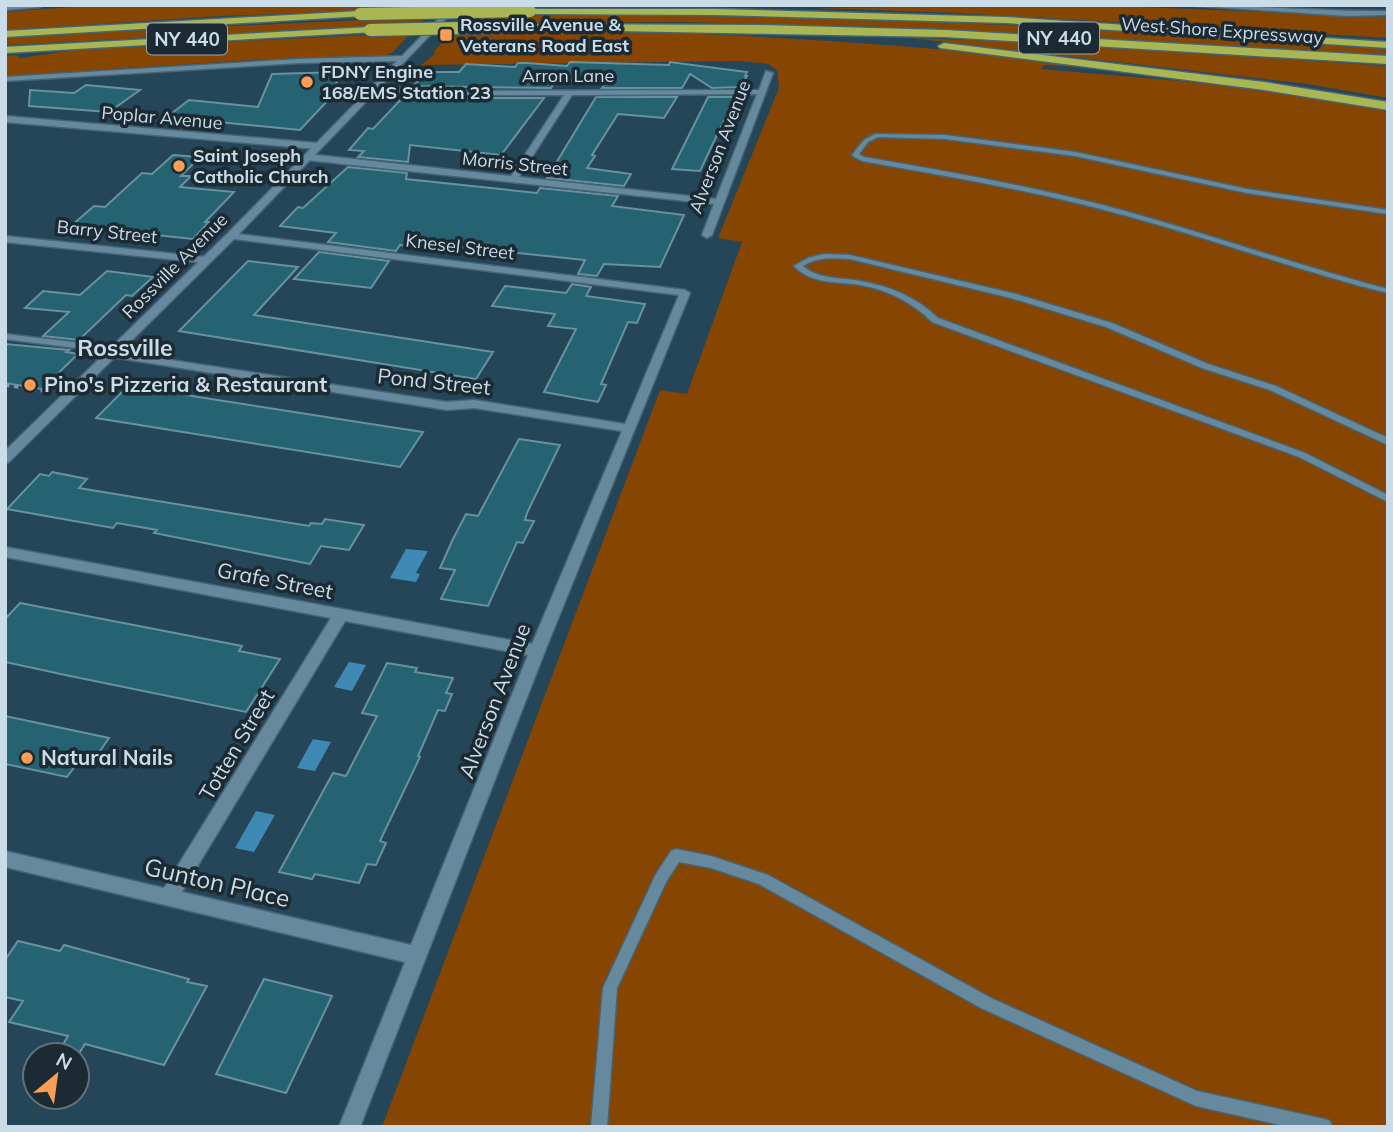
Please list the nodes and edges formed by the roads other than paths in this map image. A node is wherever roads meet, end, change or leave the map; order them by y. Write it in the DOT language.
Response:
graph roads {
  1 [pos="41,5"];
  2 [pos="456,5"];
  3 [pos="909,5"];
  4 [pos="1187,5"];
  5 [pos="1338,5"];
  6 [pos="5,8"];
  7 [pos="530,11"];
  8 [pos="1287,12"];
  9 [pos="1388,13"];
  10 [pos="729,27"];
  11 [pos="5,34"];
  12 [pos="1388,45"];
  13 [pos="5,50"];
  14 [pos="405,58"];
  15 [pos="1388,60"];
  16 [pos="769,73"];
  17 [pos="5,79"];
  18 [pos="376,88"];
  19 [pos="571,91"];
  20 [pos="761,92"];
  21 [pos="1388,106"];
  22 [pos="5,119"];
  23 [pos="317,146"];
  24 [pos="307,157"];
  25 [pos="513,180"];
  26 [pos="719,202"];
  27 [pos="1388,212"];
  28 [pos="708,234"];
  29 [pos="231,236"];
  30 [pos="5,239"];
  31 [pos="206,261"];
  32 [pos="1388,291"];
  33 [pos="685,293"];
  34 [pos="5,336"];
  35 [pos="113,352"];
  36 [pos="628,428"];
  37 [pos="1388,442"];
  38 [pos="5,458"];
  39 [pos="1388,499"];
  40 [pos="5,552"];
  41 [pos="341,615"];
  42 [pos="537,651"];
  43 [pos="5,859"];
  44 [pos="169,897"];
  45 [pos="418,956"];
  46 [pos="349,1127"];
  47 [pos="599,1127"];
  48 [pos="1324,1127"];
  1 -- 6 [label="street"];
  2 -- 14 [label="street, Rossville Avenue"];
  3 -- 7 [label="highway"];
  4 -- 8 [label="street"];
  5 -- 8 [label="street"];
  7 -- 11 [label="highway, West Shore Expressway / NY 440, bridge"];
  7 -- 12 [label="highway, West Shore Expressway / NY 440"];
  8 -- 9 [label="street"];
  10 -- 13 [label="highway, West Shore Expressway / NY 440, bridge"];
  10 -- 15 [label="highway, West Shore Expressway / NY 440"];
  10 -- 21 [label="highway"];
  14 -- 17 [label="street"];
  14 -- 18 [label="street, Rossville Avenue"];
  16 -- 20 [label="street, Alverson Avenue"];
  18 -- 19 [label="street, Arron Lane"];
  18 -- 23 [label="street, Rossville Avenue"];
  19 -- 20 [label="street, Arron Lane"];
  19 -- 25 [label="street"];
  20 -- 26 [label="street, Alverson Avenue"];
  22 -- 23 [label="street, Poplar Avenue"];
  23 -- 24 [label="street, Rossville Avenue"];
  24 -- 25 [label="street, Morris Street"];
  24 -- 29 [label="street, Rossville Avenue"];
  25 -- 26 [label="street, Morris Street"];
  26 -- 28 [label="street, Alverson Avenue"];
  27 -- 32 [label="lane"];
  29 -- 31 [label="street, Rossville Avenue"];
  29 -- 33 [label="street, Knesel Street"];
  30 -- 31 [label="street, Barry Street"];
  31 -- 35 [label="street, Rossville Avenue"];
  33 -- 36 [label="street, Alverson Avenue"];
  34 -- 35 [label="lane"];
  35 -- 36 [label="street, Pond Street"];
  35 -- 38 [label="street, Rossville Avenue"];
  36 -- 42 [label="street, Alverson Avenue"];
  37 -- 39 [label="lane"];
  40 -- 41 [label="street, Grafe Street"];
  41 -- 42 [label="street, Grafe Street"];
  41 -- 44 [label="street, Totten Street"];
  42 -- 45 [label="street, Alverson Avenue"];
  43 -- 44 [label="street, Gunton Place"];
  44 -- 45 [label="street, Gunton Place"];
  45 -- 46 [label="street, Alverson Avenue"];
  47 -- 48 [label="lane"];
}
